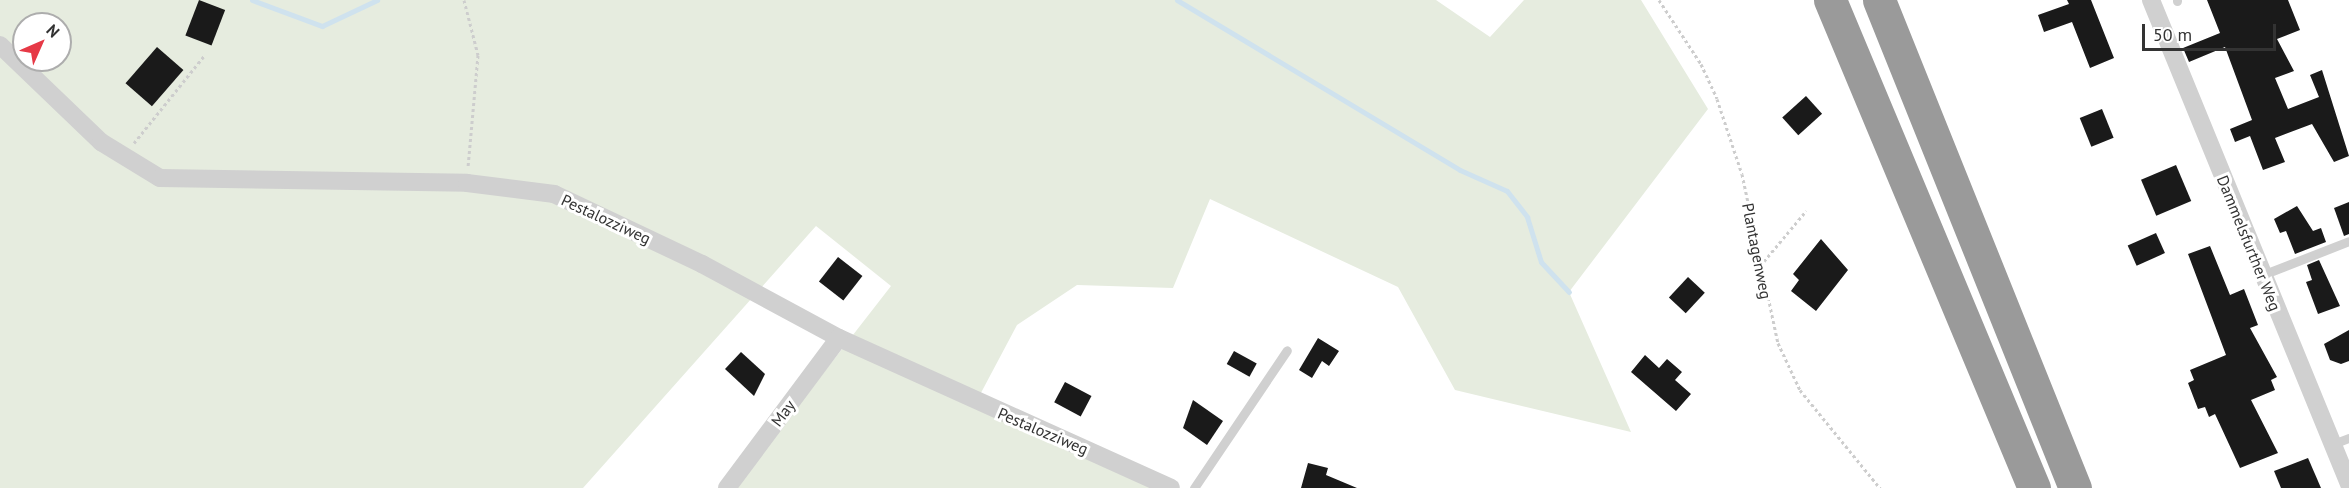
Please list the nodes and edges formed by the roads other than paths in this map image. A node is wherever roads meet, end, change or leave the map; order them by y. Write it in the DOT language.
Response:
graph roads {
  1 [pos="1830,0"];
  2 [pos="1880,0"];
  3 [pos="2151,0"];
  4 [pos="0,45"];
  5 [pos="2349,242"];
  6 [pos="2262,275"];
  7 [pos="839,338"];
  8 [pos="1287,350"];
  9 [pos="2341,441"];
  10 [pos="2349,484"];
  11 [pos="727,488"];
  12 [pos="1171,488"];
  13 [pos="1194,488"];
  14 [pos="2034,488"];
  15 [pos="2075,488"];
  1 -- 14 [label="highway"];
  2 -- 15 [label="highway"];
  3 -- 6 [label="street, Dammelsfurther Weg"];
  4 -- 7 [label="street, Pestalozziweg"];
  5 -- 6 [label="lane"];
  6 -- 9 [label="street, Dammelsfurther Weg"];
  7 -- 11 [label="street, May"];
  7 -- 12 [label="street, Pestalozziweg"];
  8 -- 13 [label="lane"];
  9 -- 10 [label="street, Dammelsfurther Weg"];
}
